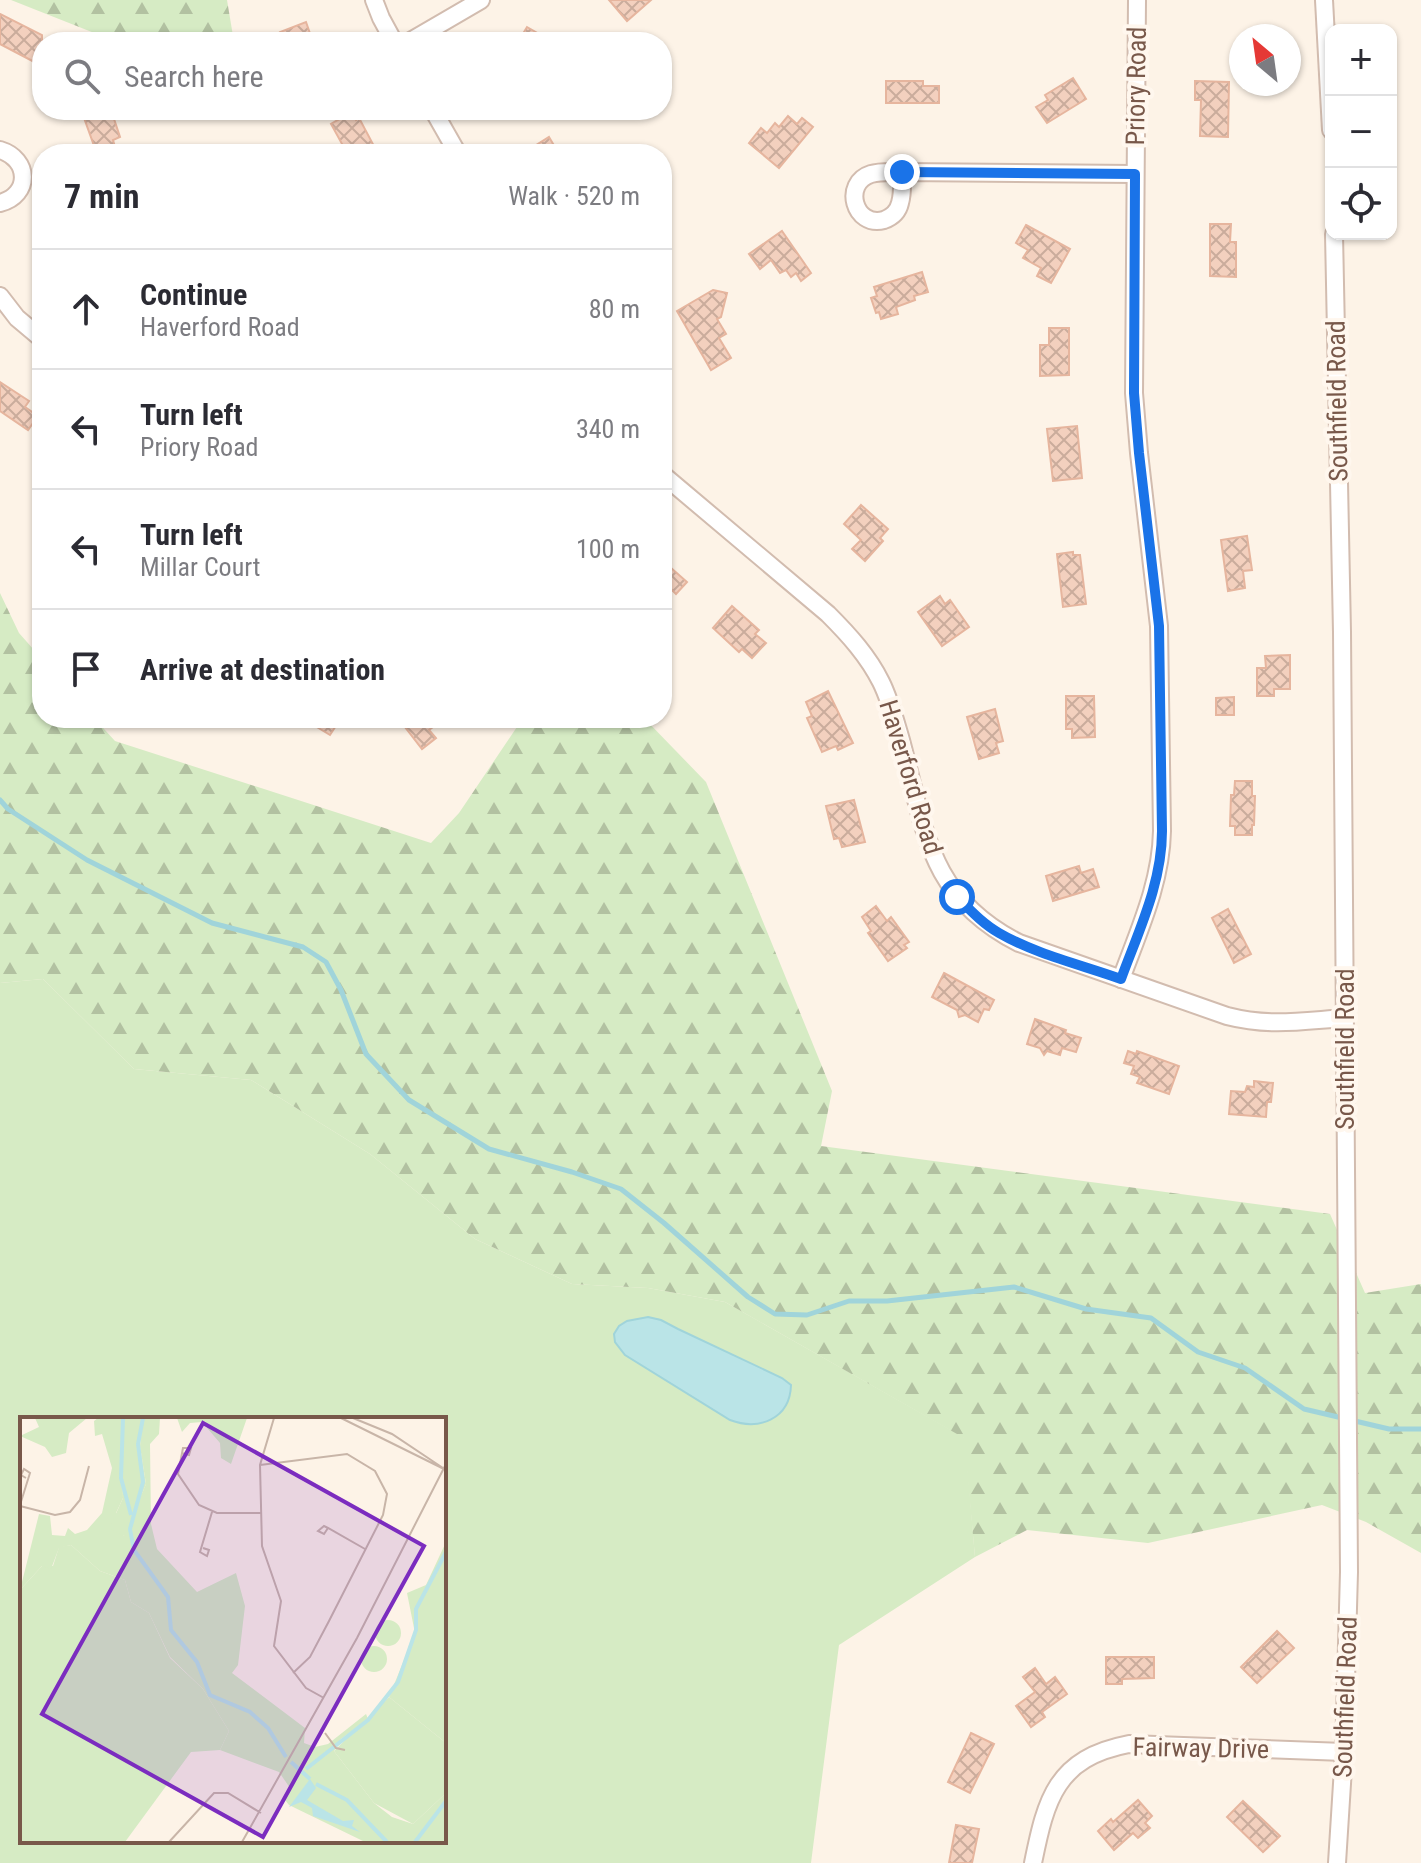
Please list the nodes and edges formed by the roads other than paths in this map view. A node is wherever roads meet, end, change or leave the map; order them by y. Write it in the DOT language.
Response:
graph roads {
  1 [pos="374,0"];
  2 [pos="481,0"];
  3 [pos="1137,0"];
  4 [pos="1324,0"];
  5 [pos="389,32"];
  6 [pos="426,32"];
  7 [pos="1329,96"];
  8 [pos="439,120"];
  9 [pos="452,144"];
  10 [pos="0,150"];
  11 [pos="902,172"];
  12 [pos="1135,174"];
  13 [pos="0,203"];
  14 [pos="1334,240"];
  15 [pos="0,296"];
  16 [pos="32,331"];
  17 [pos="672,482"];
  18 [pos="1121,979"];
  19 [pos="1345,1018"];
  20 [pos="1344,1752"];
  21 [pos="1033,1863"];
  22 [pos="1337,1863"];
  1 -- 5 [label="street"];
  2 -- 6 [label="street"];
  3 -- 12 [label="street, Priory Road"];
  4 -- 7 [label="street"];
  8 -- 9 [label="street"];
  10 -- 13 [label="street"];
  11 -- 12 [label="street"];
  12 -- 18 [label="street, Priory Road"];
  14 -- 19 [label="street, Southfield Road"];
  15 -- 16 [label="street"];
  17 -- 18 [label="street, Haverford Road"];
  18 -- 19 [label="street, Haverford Road"];
  19 -- 20 [label="street, Southfield Road"];
  20 -- 21 [label="street, Fairway Drive"];
  20 -- 22 [label="street, Southfield Road"];
}
